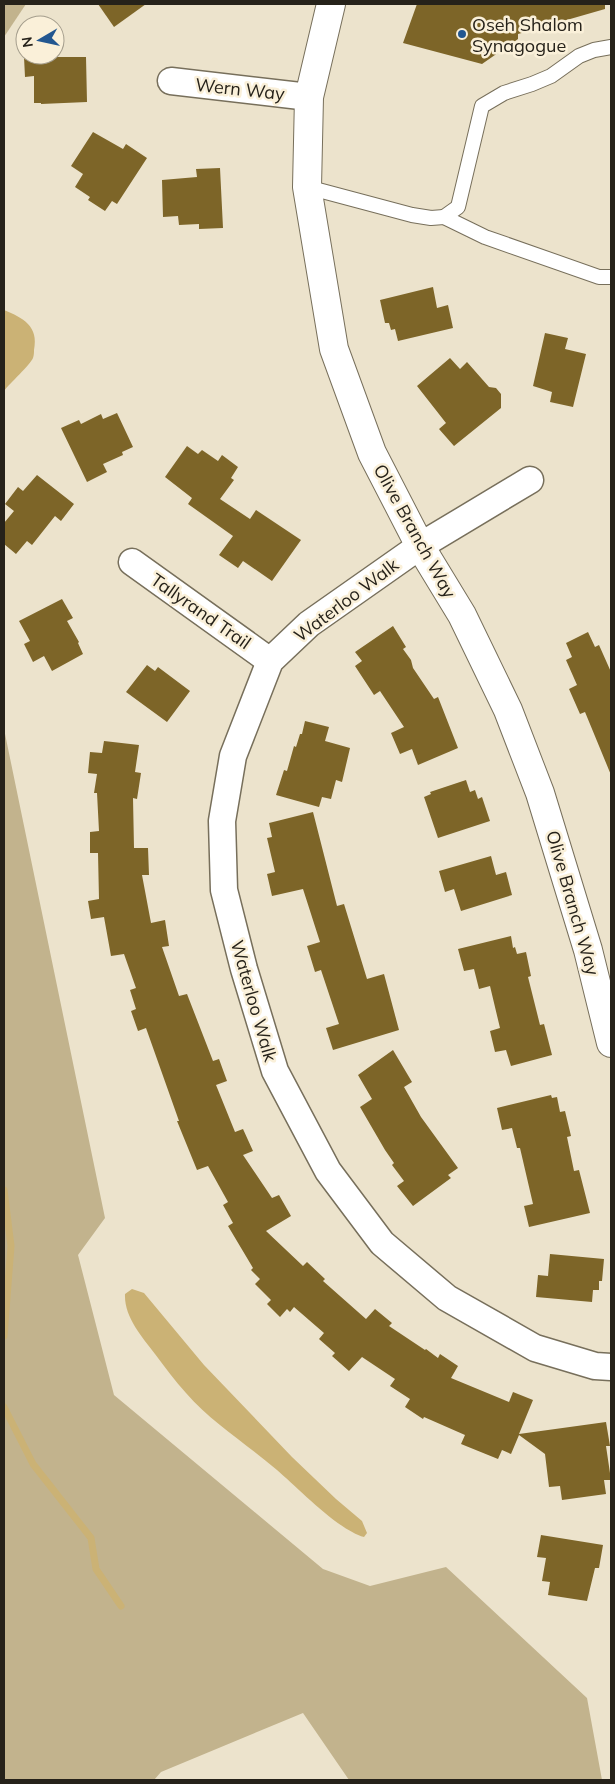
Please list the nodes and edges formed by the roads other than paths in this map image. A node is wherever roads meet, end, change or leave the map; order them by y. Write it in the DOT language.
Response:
graph roads {
  1 [pos="331,4"];
  2 [pos="611,47"];
  3 [pos="172,81"];
  4 [pos="309,97"];
  5 [pos="307,187"];
  6 [pos="444,217"];
  7 [pos="611,277"];
  8 [pos="530,480"];
  9 [pos="420,546"];
  10 [pos="132,562"];
  11 [pos="270,661"];
  12 [pos="611,1042"];
  13 [pos="611,1366"];
  1 -- 4 [label="street, Olive Branch Way"];
  2 -- 6 [label="lane"];
  3 -- 4 [label="street, Wern Way"];
  4 -- 5 [label="street, Olive Branch Way"];
  5 -- 6 [label="lane"];
  5 -- 9 [label="street, Olive Branch Way"];
  6 -- 7 [label="lane"];
  8 -- 9 [label="street, Waterloo Walk"];
  9 -- 11 [label="street, Waterloo Walk"];
  9 -- 12 [label="street, Olive Branch Way"];
  10 -- 11 [label="street, Tallyrand Trail"];
  11 -- 13 [label="street, Waterloo Walk"];
}
